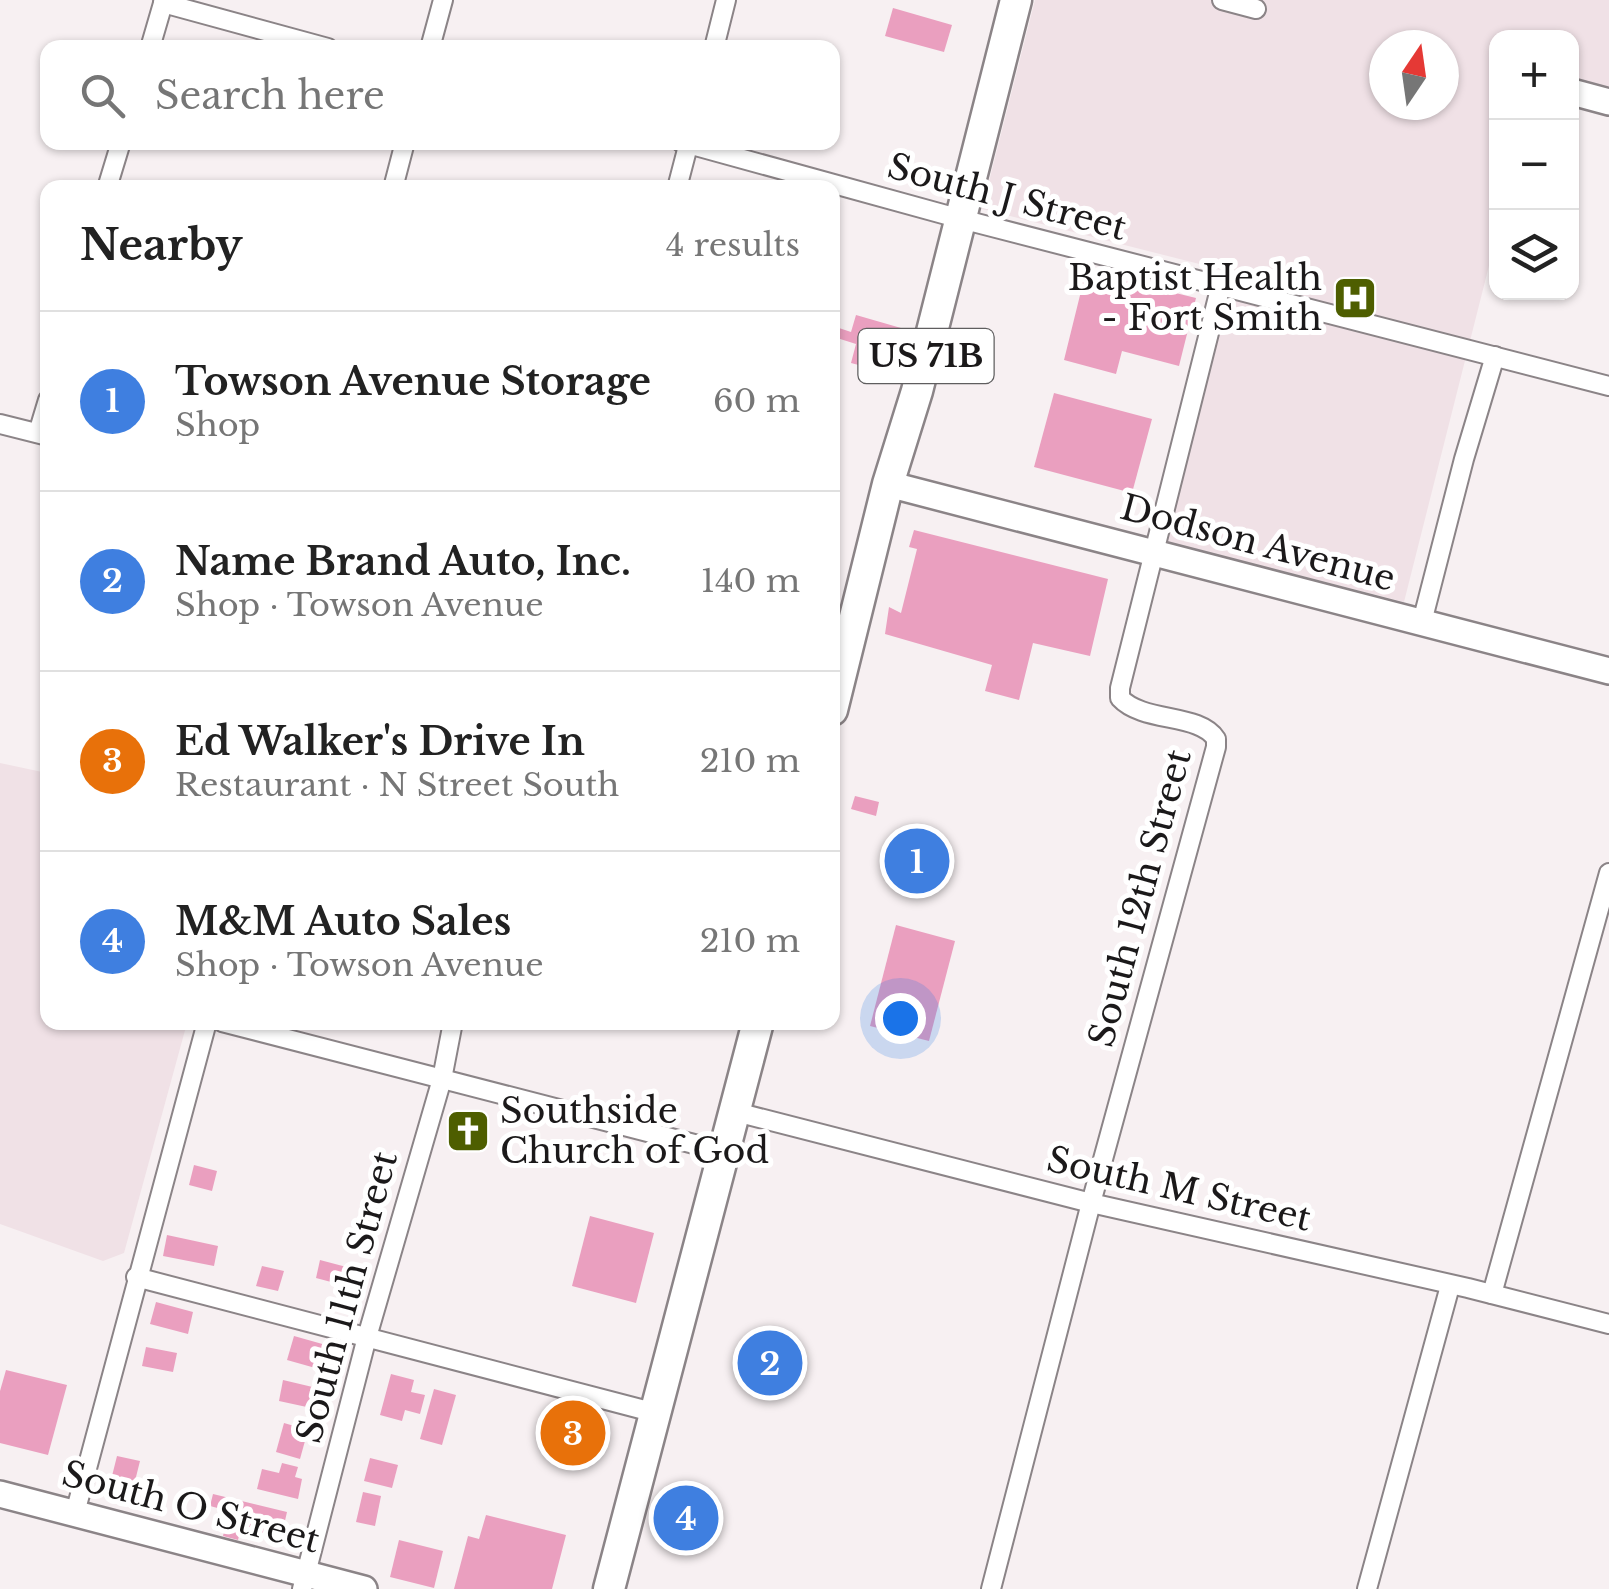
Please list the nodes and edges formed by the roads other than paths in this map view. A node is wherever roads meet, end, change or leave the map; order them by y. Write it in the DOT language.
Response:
graph roads {
  1 [pos="442,0"];
  2 [pos="726,0"];
  3 [pos="1016,0"];
  4 [pos="1222,0"];
  5 [pos="164,2"];
  6 [pos="1256,9"];
  7 [pos="152,40"];
  8 [pos="299,40"];
  9 [pos="432,40"];
  10 [pos="716,40"];
  11 [pos="1579,94"];
  12 [pos="1609,102"];
  13 [pos="119,150"];
  14 [pos="403,150"];
  15 [pos="685,150"];
  16 [pos="711,150"];
  17 [pos="109,180"];
  18 [pos="395,180"];
  19 [pos="679,180"];
  20 [pos="820,180"];
  21 [pos="840,186"];
  22 [pos="961,219"];
  23 [pos="1221,285"];
  24 [pos="1495,356"];
  25 [pos="1609,386"];
  26 [pos="0,424"];
  27 [pos="40,433"];
  28 [pos="888,484"];
  29 [pos="1154,551"];
  30 [pos="1422,622"];
  31 [pos="840,643"];
  32 [pos="1609,671"];
  33 [pos="1609,874"];
  34 [pos="205,1030"];
  35 [pos="253,1030"];
  36 [pos="452,1030"];
  37 [pos="756,1030"];
  38 [pos="442,1079"];
  39 [pos="736,1112"];
  40 [pos="725,1152"];
  41 [pos="1091,1203"];
  42 [pos="136,1277"];
  43 [pos="1450,1286"];
  44 [pos="1492,1294"];
  45 [pos="1609,1324"];
  46 [pos="368,1337"];
  47 [pos="656,1413"];
  48 [pos="0,1494"];
  49 [pos="74,1513"];
  50 [pos="304,1581"];
  51 [pos="364,1589"];
  52 [pos="609,1589"];
  53 [pos="991,1589"];
  54 [pos="1367,1589"];
  1 -- 9 [label="street"];
  2 -- 10 [label="street"];
  3 -- 22 [label="main road, US 71B"];
  4 -- 6 [label="street"];
  5 -- 7 [label="street"];
  5 -- 8 [label="street"];
  11 -- 12 [label="street"];
  13 -- 17 [label="street"];
  14 -- 18 [label="street"];
  15 -- 19 [label="street"];
  16 -- 20 [label="street, South J Street"];
  21 -- 22 [label="street, South J Street"];
  22 -- 23 [label="street, South J Street"];
  22 -- 28 [label="main road, US 71B"];
  23 -- 24 [label="street, South J Street"];
  23 -- 29 [label="street, South 12th Street"];
  24 -- 25 [label="street, South J Street"];
  24 -- 30 [label="street"];
  26 -- 27 [label="street"];
  28 -- 29 [label="street, Dodson Avenue"];
  28 -- 31 [label="main road, US 71B"];
  29 -- 30 [label="street, Dodson Avenue"];
  29 -- 41 [label="street, South 12th Street"];
  30 -- 32 [label="street, Dodson Avenue"];
  33 -- 44 [label="street"];
  34 -- 42 [label="street"];
  35 -- 38 [label="street"];
  36 -- 38 [label="street, South 11th Street"];
  37 -- 39 [label="main road"];
  38 -- 40 [label="street"];
  38 -- 46 [label="street, South 11th Street"];
  39 -- 40 [label="main road"];
  39 -- 41 [label="street, South M Street"];
  40 -- 47 [label="main road"];
  41 -- 43 [label="street, South M Street"];
  41 -- 53 [label="street, South 12th Street"];
  42 -- 46 [label="street"];
  42 -- 49 [label="street"];
  43 -- 44 [label="street, South M Street"];
  43 -- 54 [label="street"];
  44 -- 45 [label="street, South M Street"];
  46 -- 47 [label="street"];
  46 -- 50 [label="street, South 11th Street"];
  47 -- 52 [label="main road"];
  48 -- 49 [label="street, South O Street"];
  49 -- 50 [label="street, South O Street"];
  50 -- 51 [label="street, South O Street"];
}
